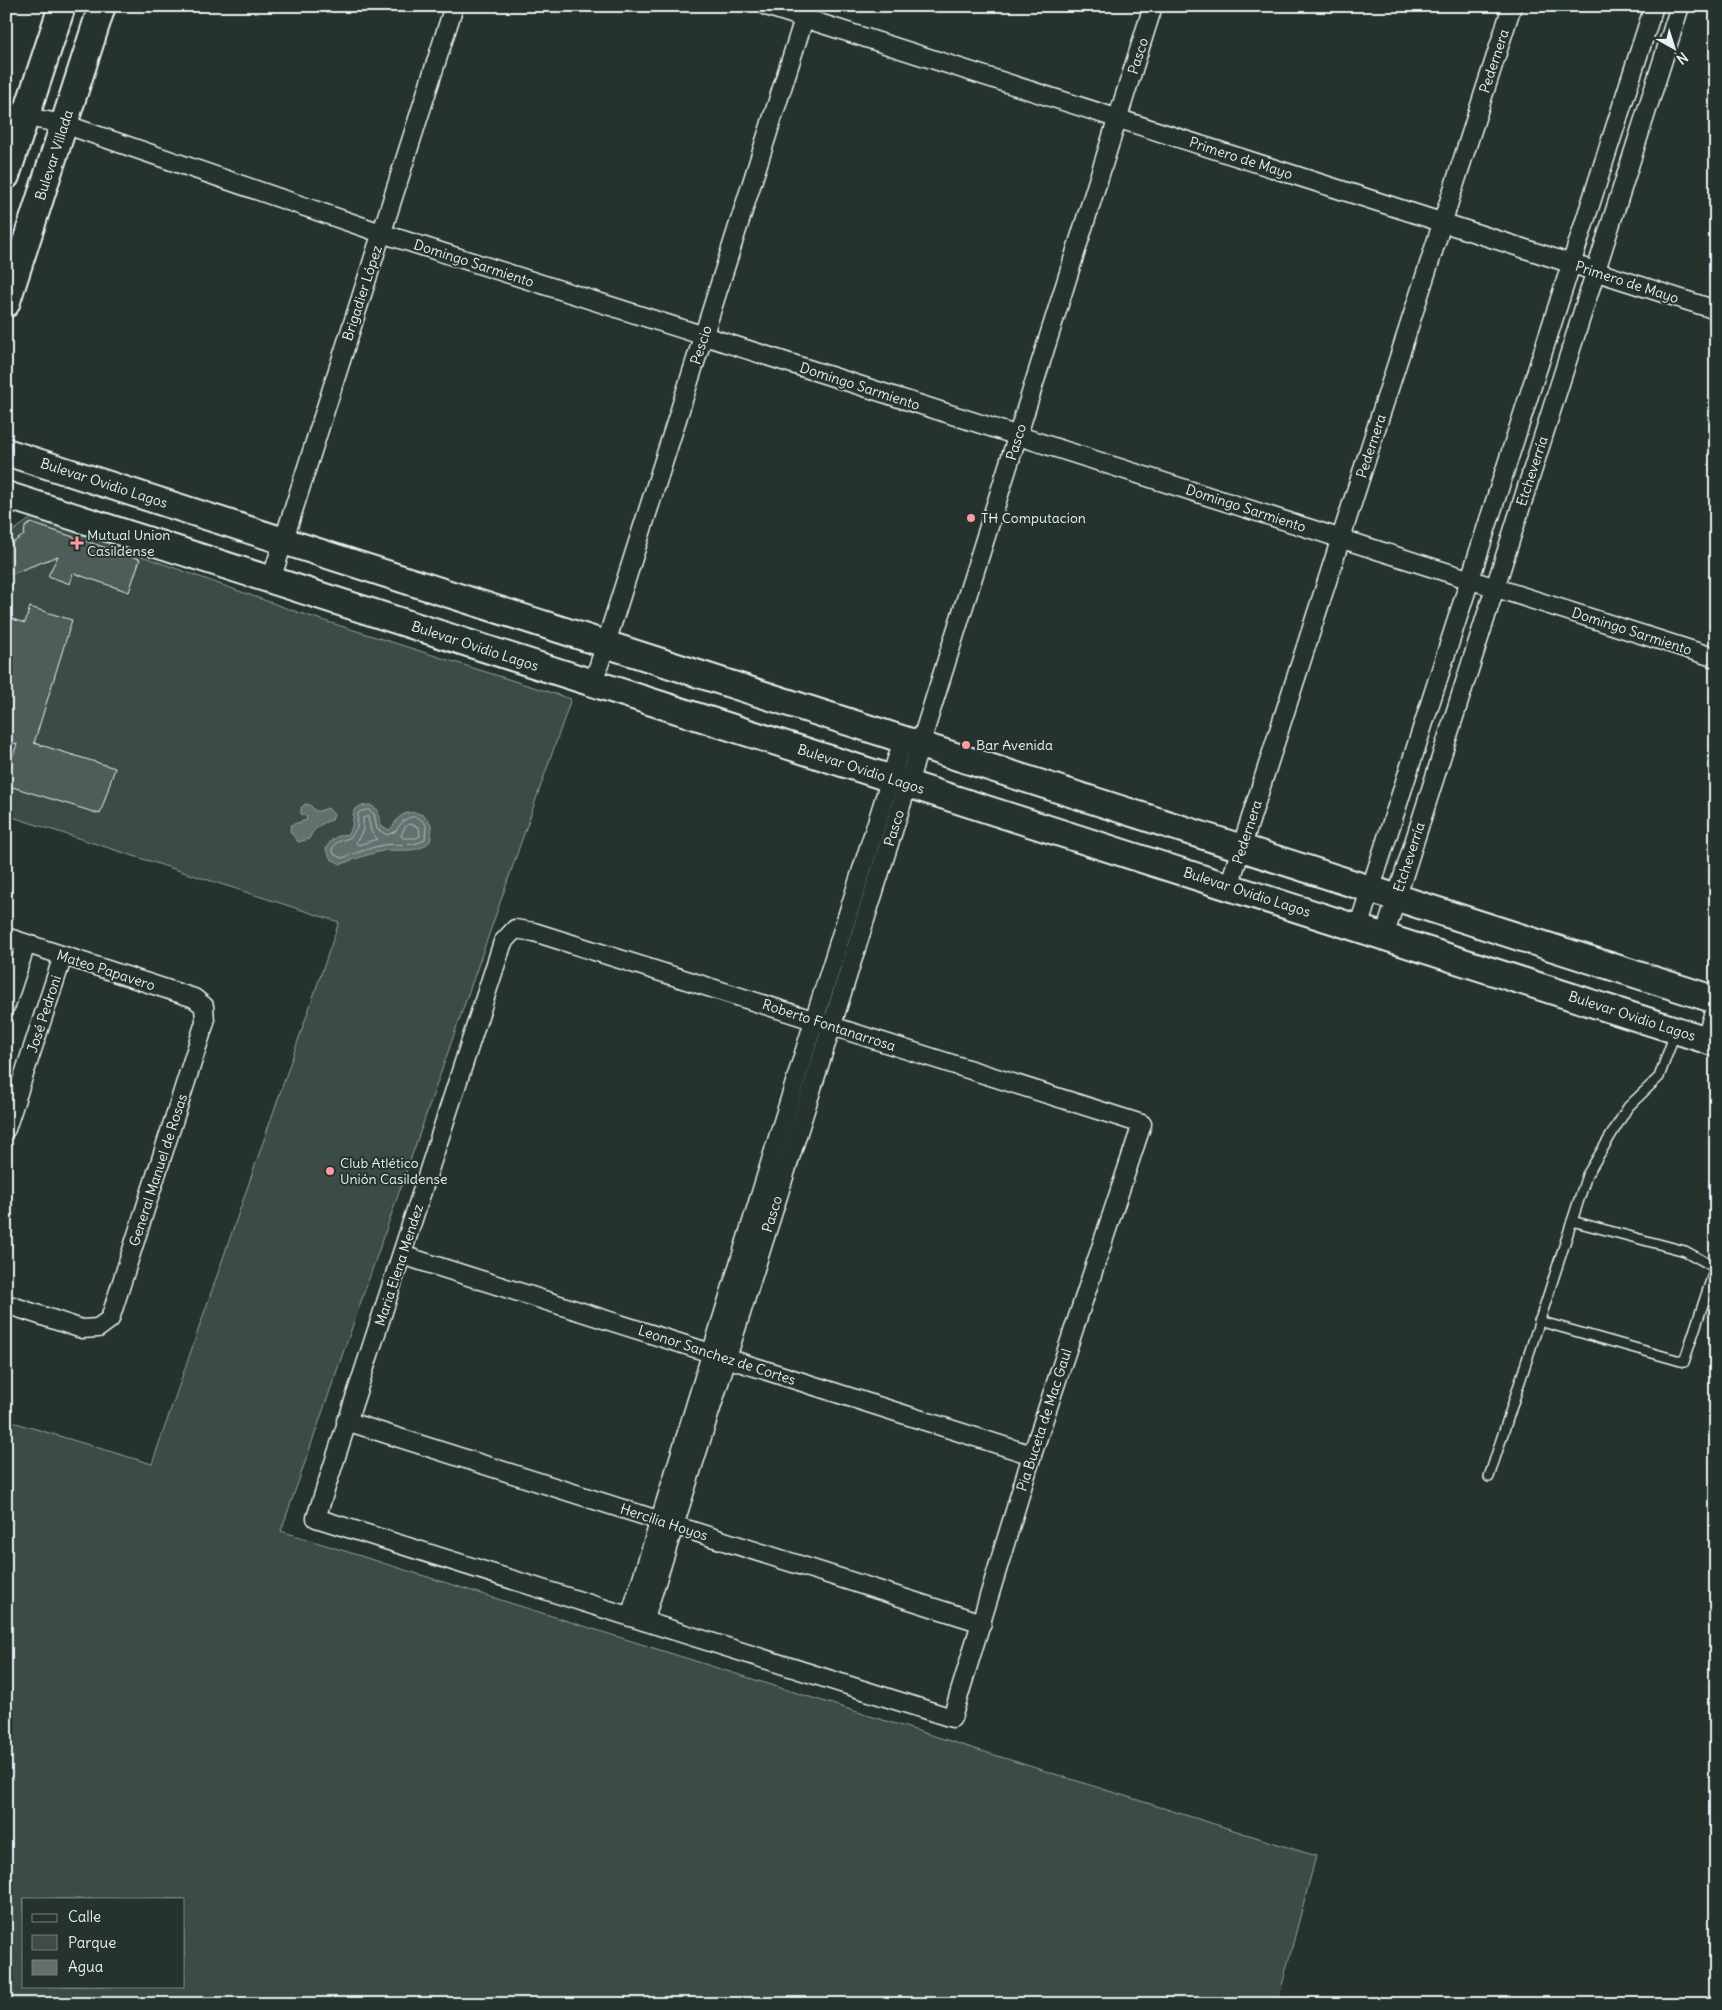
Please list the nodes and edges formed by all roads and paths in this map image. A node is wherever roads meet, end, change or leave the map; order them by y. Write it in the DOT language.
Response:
graph roads {
  1 [pos="62,6"];
  2 [pos="102,6"];
  3 [pos="454,6"];
  4 [pos="766,6"];
  5 [pos="1153,6"];
  6 [pos="1512,6"];
  7 [pos="1654,6"];
  8 [pos="1680,6"];
  9 [pos="806,12"];
  10 [pos="16,114"];
  11 [pos="1118,119"];
  12 [pos="64,124"];
  13 [pos="6,176"];
  14 [pos="1442,223"];
  15 [pos="382,233"];
  16 [pos="1572,264"];
  17 [pos="1596,272"];
  18 [pos="6,304"];
  19 [pos="1716,310"];
  20 [pos="704,336"];
  21 [pos="1018,436"];
  22 [pos="6,452"];
  23 [pos="6,495"];
  24 [pos="1341,539"];
  25 [pos="283,540"];
  26 [pos="271,580"];
  27 [pos="1470,580"];
  28 [pos="1495,588"];
  29 [pos="606,644"];
  30 [pos="1716,658"];
  31 [pos="593,684"];
  32 [pos="912,742"];
  33 [pos="899,782"];
  34 [pos="1242,848"];
  35 [pos="1229,886"];
  36 [pos="1371,890"];
  37 [pos="1396,898"];
  38 [pos="1358,928"];
  39 [pos="515,930"];
  40 [pos="6,937"];
  41 [pos="1384,937"];
  42 [pos="26,944"];
  43 [pos="63,956"];
  44 [pos="1716,1000"];
  45 [pos="6,1005"];
  46 [pos="204,1006"];
  47 [pos="1716,1006"];
  48 [pos="814,1021"];
  49 [pos="832,1026"];
  50 [pos="1676,1030"];
  51 [pos="1710,1041"];
  52 [pos="1142,1124"];
  53 [pos="6,1129"];
  54 [pos="1572,1221"];
  55 [pos="402,1255"];
  56 [pos="1716,1268"];
  57 [pos="6,1304"];
  58 [pos="1540,1321"];
  59 [pos="719,1356"];
  60 [pos="346,1421"];
  61 [pos="1032,1455"];
  62 [pos="1489,1477"];
  63 [pos="667,1523"];
  64 [pos="637,1619"];
  65 [pos="982,1623"];
  1 -- 10 [label="main road"];
  2 -- 12 [label="main road, Bulevar Villada"];
  3 -- 15 [label="street, Brigadier López"];
  4 -- 9 [label="street, Primero de Mayo"];
  5 -- 11 [label="street, Pasco"];
  6 -- 14 [label="street, Pedernera"];
  7 -- 16 [label="street, Etcheverría"];
  8 -- 17 [label="street, Etcheverría"];
  9 -- 11 [label="street, Primero de Mayo"];
  9 -- 20 [label="street, Pescio"];
  10 -- 12 [label="street, Domingo Sarmiento"];
  10 -- 13 [label="main road"];
  11 -- 14 [label="street, Primero de Mayo"];
  11 -- 21 [label="street, Pasco"];
  12 -- 15 [label="street, Domingo Sarmiento"];
  12 -- 18 [label="main road, Bulevar Villada"];
  14 -- 16 [label="street, Primero de Mayo"];
  14 -- 24 [label="street, Pedernera"];
  15 -- 20 [label="street, Domingo Sarmiento"];
  15 -- 25 [label="street, Brigadier López"];
  16 -- 17 [label="street, Primero de Mayo"];
  16 -- 27 [label="street, Etcheverría"];
  17 -- 19 [label="street, Primero de Mayo"];
  17 -- 28 [label="street, Etcheverría"];
  20 -- 21 [label="street, Domingo Sarmiento"];
  20 -- 29 [label="street, Pescio"];
  21 -- 24 [label="street, Domingo Sarmiento"];
  21 -- 32 [label="street, Pasco"];
  22 -- 25 [label="main road, Bulevar Ovidio Lagos"];
  23 -- 26 [label="main road, Bulevar Ovidio Lagos"];
  24 -- 27 [label="street, Domingo Sarmiento"];
  24 -- 34 [label="street, Pedernera"];
  25 -- 26 [label="street, Brigadier López"];
  25 -- 29 [label="main road, Bulevar Ovidio Lagos"];
  26 -- 31 [label="main road, Bulevar Ovidio Lagos"];
  27 -- 28 [label="street, Domingo Sarmiento"];
  27 -- 36 [label="street, Etcheverría"];
  28 -- 30 [label="street, Domingo Sarmiento"];
  28 -- 37 [label="street, Etcheverría"];
  29 -- 31 [label="street, Pescio"];
  29 -- 32 [label="main road, Bulevar Ovidio Lagos"];
  31 -- 33 [label="main road, Bulevar Ovidio Lagos"];
  32 -- 33 [label="street, Pasco"];
  32 -- 34 [label="main road, Bulevar Ovidio Lagos"];
  33 -- 35 [label="main road, Bulevar Ovidio Lagos"];
  33 -- 48 [label="street, Pasco"];
  33 -- 49 [label="street, Pasco"];
  34 -- 35 [label="street, Pedernera"];
  34 -- 36 [label="main road, Bulevar Ovidio Lagos"];
  35 -- 38 [label="main road, Bulevar Ovidio Lagos"];
  36 -- 37 [label="main road, Bulevar Ovidio Lagos"];
  36 -- 38 [label="street, Etcheverría"];
  37 -- 41 [label="street, Etcheverría"];
  37 -- 44 [label="main road, Bulevar Ovidio Lagos"];
  38 -- 41 [label="main road, Bulevar Ovidio Lagos"];
  39 -- 48 [label="street, Roberto Fontanarrosa"];
  39 -- 55 [label="street, Maria Elena Mendez"];
  40 -- 42 [label="street, Mateo Papavero"];
  41 -- 50 [label="main road, Bulevar Ovidio Lagos"];
  42 -- 43 [label="street, Mateo Papavero"];
  42 -- 45 [label="street"];
  43 -- 46 [label="street, Mateo Papavero"];
  43 -- 53 [label="street, José Pedroni"];
  46 -- 57 [label="street, General Manuel de Rosas"];
  47 -- 51 [label="street"];
  48 -- 49 [label="street, Roberto Fontanarrosa"];
  48 -- 59 [label="street, Pasco"];
  49 -- 52 [label="street, Roberto Fontanarrosa"];
  49 -- 59 [label="street, Pasco"];
  50 -- 51 [label="main road, Bulevar Ovidio Lagos"];
  50 -- 54 [label="lane"];
  52 -- 61 [label="street, Pia Buceta de Mac Gaul"];
  54 -- 56 [label="lane"];
  54 -- 58 [label="lane"];
  55 -- 59 [label="street, Leonor Sanchez de Cortes"];
  55 -- 60 [label="street, Maria Elena Mendez"];
  56 -- 58 [label="lane"];
  58 -- 62 [label="lane"];
  59 -- 61 [label="street, Leonor Sanchez de Cortes"];
  59 -- 63 [label="street, Pasco"];
  60 -- 63 [label="street, Hercilia Hoyos"];
  60 -- 64 [label="street, Maria Elena Mendez"];
  61 -- 65 [label="street, Pia Buceta de Mac Gaul"];
  63 -- 64 [label="street, Pasco"];
  63 -- 65 [label="street, Hercilia Hoyos"];
  64 -- 65 [label="street, Pia Buceta de Mac Gaul"];
}
